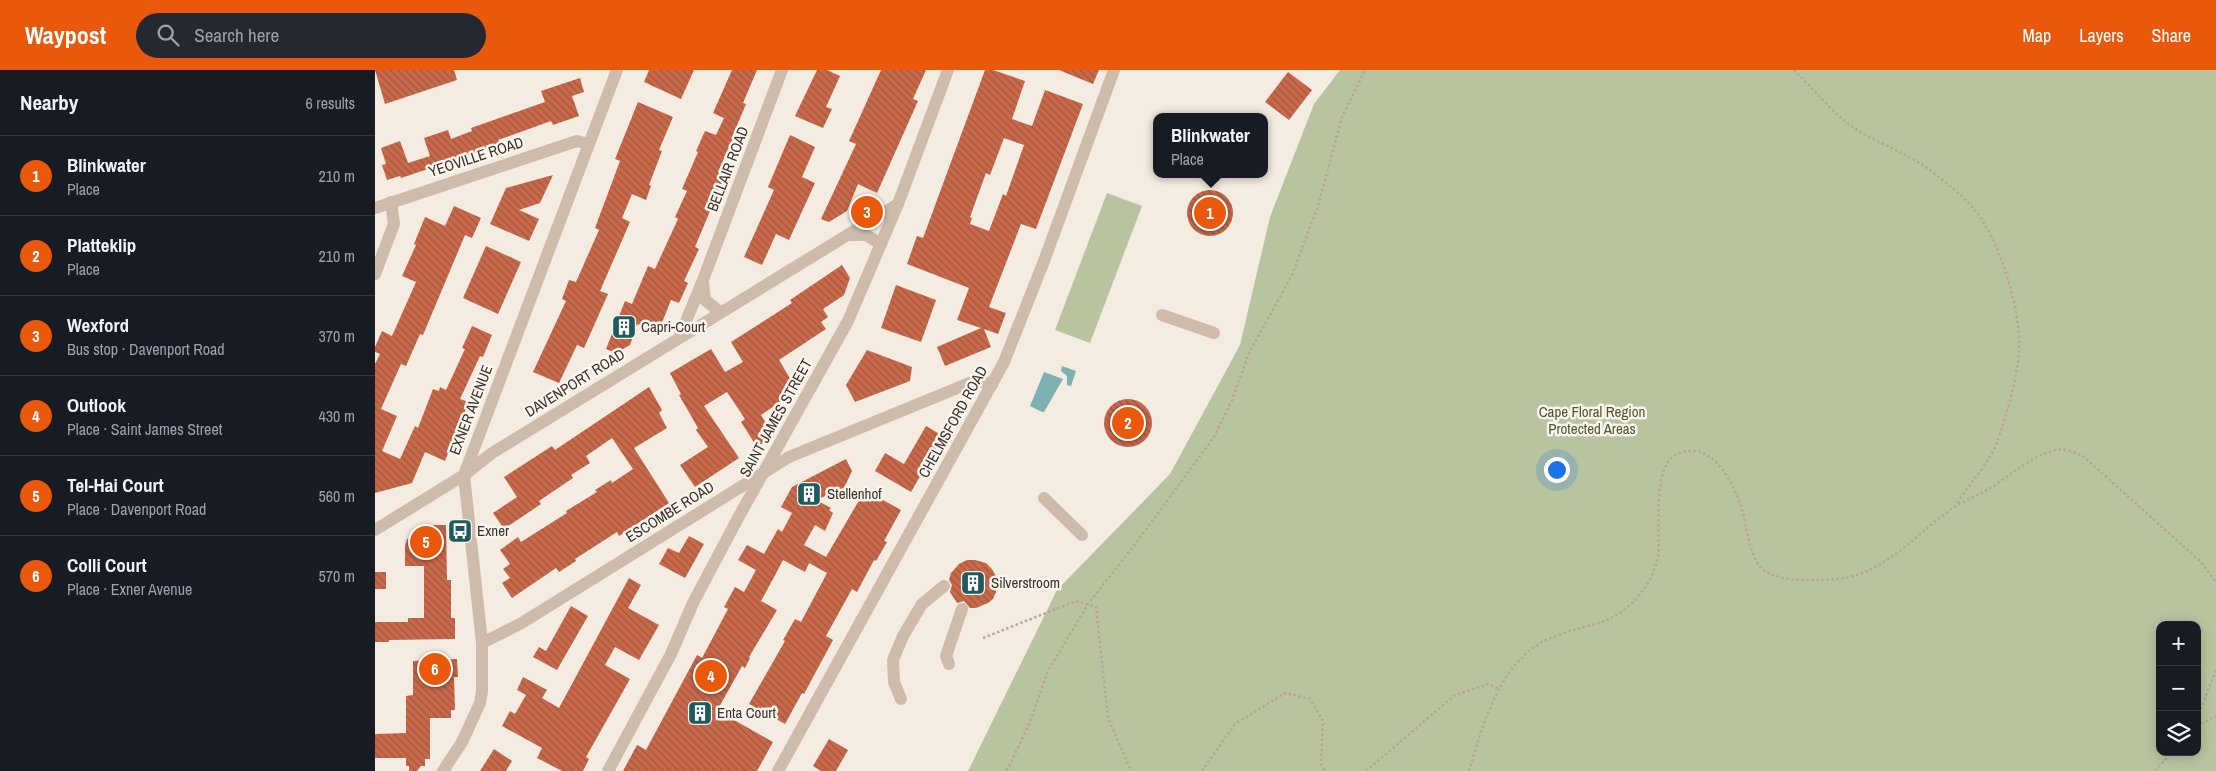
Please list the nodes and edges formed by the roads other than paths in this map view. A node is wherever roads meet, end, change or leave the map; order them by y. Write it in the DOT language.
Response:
graph roads {
  1 [pos="617,70"];
  2 [pos="783,70"];
  3 [pos="948,70"];
  4 [pos="1115,70"];
  5 [pos="588,144"];
  6 [pos="391,202"];
  7 [pos="898,204"];
  8 [pos="375,208"];
  9 [pos="846,235"];
  10 [pos="881,244"];
  11 [pos="375,274"];
  12 [pos="703,280"];
  13 [pos="720,312"];
  14 [pos="1162,314"];
  15 [pos="1214,333"];
  16 [pos="679,338"];
  17 [pos="992,385"];
  18 [pos="763,474"];
  19 [pos="464,475"];
  20 [pos="1045,498"];
  21 [pos="375,530"];
  22 [pos="1082,535"];
  23 [pos="944,586"];
  24 [pos="962,609"];
  25 [pos="482,643"];
  26 [pos="949,664"];
  27 [pos="901,699"];
  28 [pos="443,771"];
  29 [pos="608,771"];
  30 [pos="779,771"];
  1 -- 5 [label="street, EXNER AVENUE"];
  2 -- 12 [label="street, BELLAIR ROAD"];
  3 -- 7 [label="street, SAINT JAMES STREET"];
  4 -- 17 [label="street, CHELMSFORD ROAD"];
  5 -- 6 [label="street, YEOVILLE ROAD"];
  5 -- 19 [label="street, EXNER AVENUE"];
  6 -- 8 [label="street, YEOVILLE ROAD"];
  6 -- 11 [label="street"];
  7 -- 9 [label="street, DAVENPORT ROAD"];
  7 -- 10 [label="street, SAINT JAMES STREET"];
  9 -- 10 [label="street"];
  9 -- 13 [label="street, DAVENPORT ROAD"];
  10 -- 18 [label="street, SAINT JAMES STREET"];
  12 -- 13 [label="street"];
  12 -- 16 [label="street, BELLAIR ROAD"];
  13 -- 16 [label="street, DAVENPORT ROAD"];
  14 -- 15 [label="street"];
  16 -- 19 [label="street, DAVENPORT ROAD"];
  17 -- 18 [label="street, ESCOMBE ROAD"];
  17 -- 30 [label="street, CHELMSFORD ROAD"];
  18 -- 25 [label="street, ESCOMBE ROAD"];
  18 -- 29 [label="street, SAINT JAMES STREET"];
  19 -- 21 [label="street, DAVENPORT ROAD"];
  19 -- 25 [label="street, EXNER AVENUE"];
  20 -- 22 [label="street"];
  23 -- 27 [label="street"];
  24 -- 26 [label="street"];
  25 -- 28 [label="street, EXNER AVENUE"];
}
